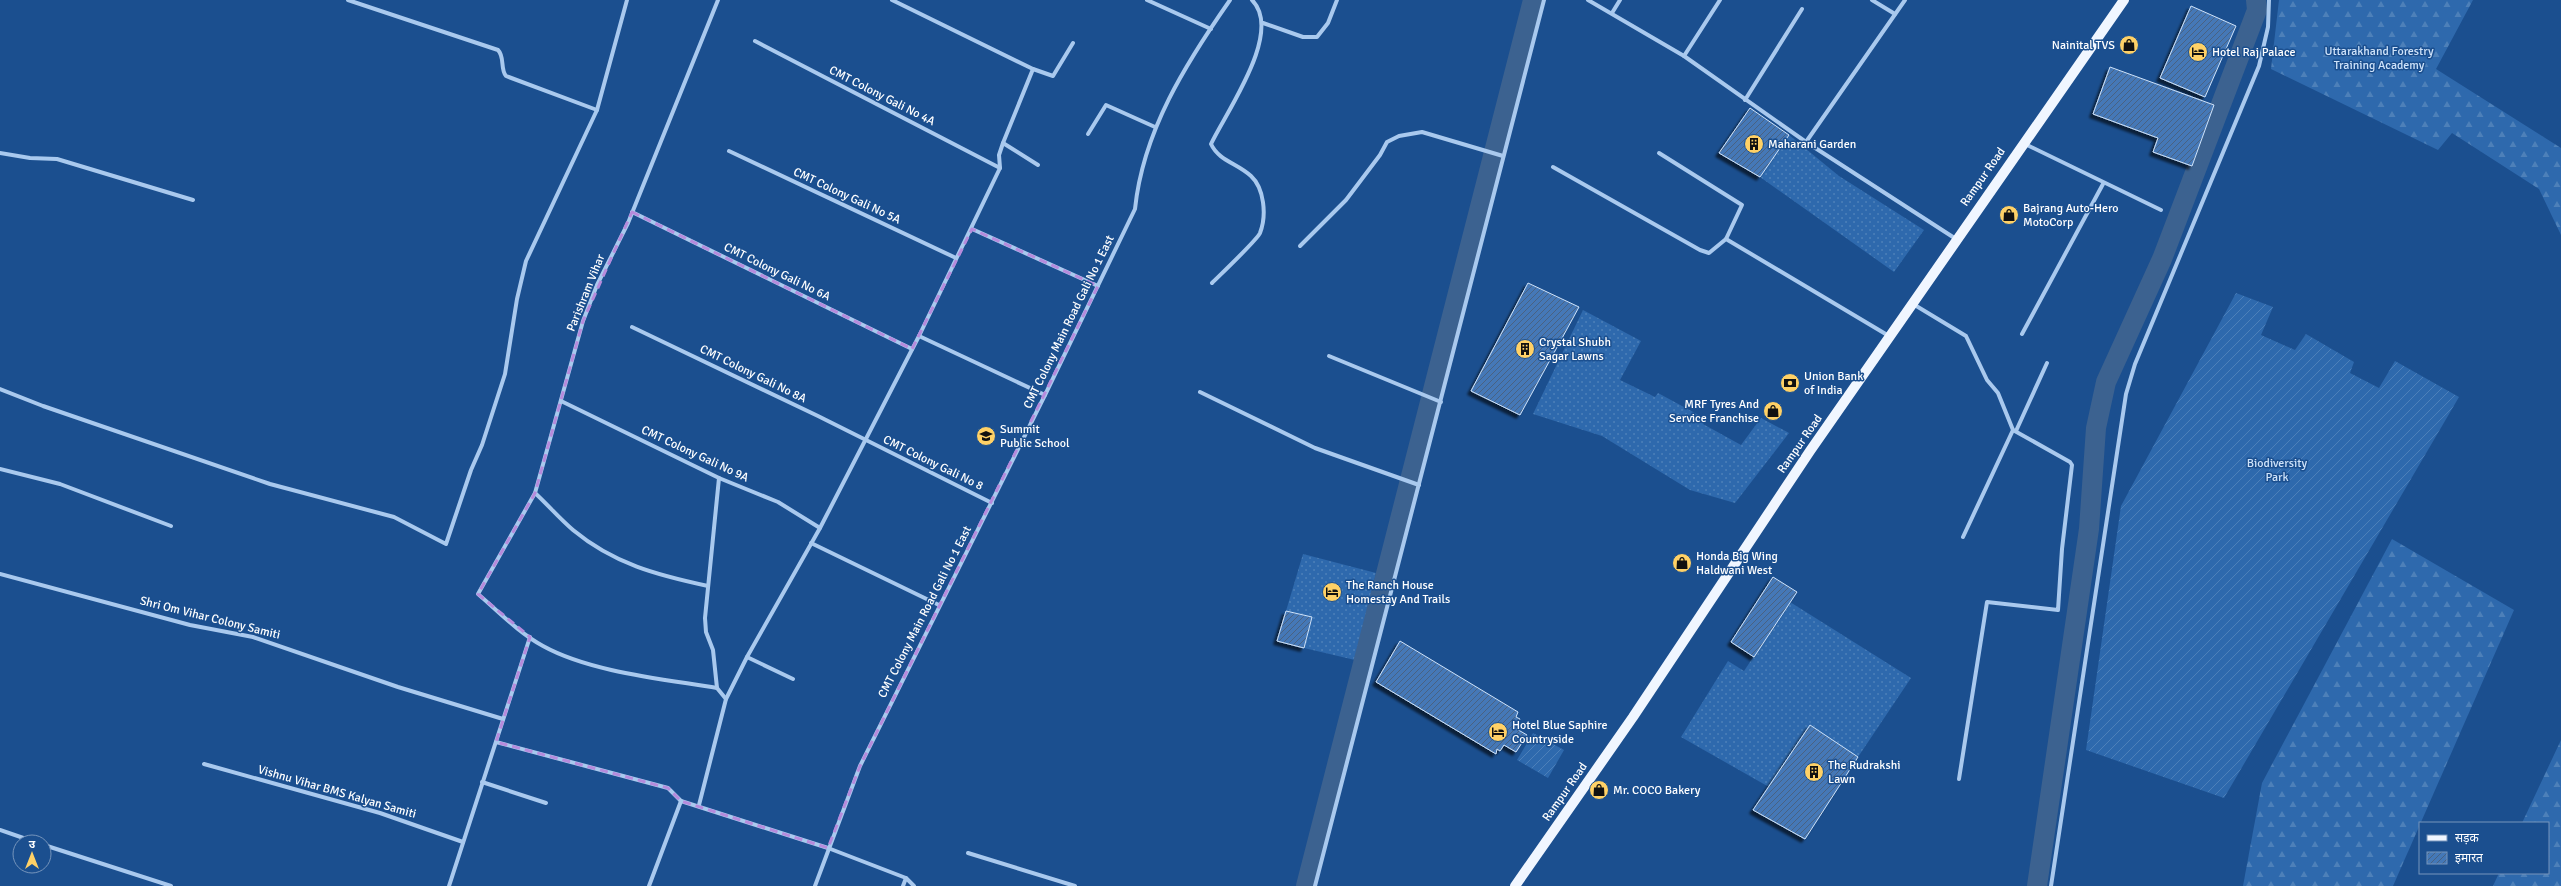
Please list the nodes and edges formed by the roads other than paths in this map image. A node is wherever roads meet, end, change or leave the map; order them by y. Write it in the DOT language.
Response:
graph roads {
  1 [pos="348,0"];
  2 [pos="628,0"];
  3 [pos="718,0"];
  4 [pos="892,0"];
  5 [pos="1147,0"];
  6 [pos="1230,0"];
  7 [pos="1252,0"];
  8 [pos="1337,0"];
  9 [pos="1544,0"];
  10 [pos="1588,0"];
  11 [pos="1620,0"];
  12 [pos="1720,0"];
  13 [pos="1872,0"];
  14 [pos="1904,0"];
  15 [pos="2124,0"];
  16 [pos="2269,0"];
  17 [pos="1802,8"];
  18 [pos="1612,13"];
  19 [pos="1895,14"];
  20 [pos="1263,23"];
  21 [pos="1211,29"];
  22 [pos="755,41"];
  23 [pos="1073,43"];
  24 [pos="1684,56"];
  25 [pos="1033,69"];
  26 [pos="1745,100"];
  27 [pos="597,110"];
  28 [pos="1155,127"];
  29 [pos="1088,134"];
  30 [pos="1002,142"];
  31 [pos="1806,142"];
  32 [pos="2023,143"];
  33 [pos="729,151"];
  34 [pos="0,153"];
  35 [pos="1659,153"];
  36 [pos="1502,155"];
  37 [pos="1038,165"];
  38 [pos="1553,167"];
  39 [pos="1000,168"];
  40 [pos="2103,184"];
  41 [pos="193,200"];
  42 [pos="2161,210"];
  43 [pos="632,212"];
  44 [pos="972,229"];
  45 [pos="1726,239"];
  46 [pos="1956,239"];
  47 [pos="1300,246"];
  48 [pos="956,258"];
  49 [pos="1212,283"];
  50 [pos="1098,286"];
  51 [pos="1912,304"];
  52 [pos="632,327"];
  53 [pos="2022,334"];
  54 [pos="920,336"];
  55 [pos="1890,337"];
  56 [pos="912,349"];
  57 [pos="1330,356"];
  58 [pos="2047,363"];
  59 [pos="0,389"];
  60 [pos="1200,392"];
  61 [pos="1045,395"];
  62 [pos="561,401"];
  63 [pos="1441,402"];
  64 [pos="2014,430"];
  65 [pos="865,440"];
  66 [pos="0,469"];
  67 [pos="719,478"];
  68 [pos="1419,485"];
  69 [pos="535,493"];
  70 [pos="992,503"];
  71 [pos="171,526"];
  72 [pos="820,528"];
  73 [pos="1963,537"];
  74 [pos="811,543"];
  75 [pos="0,574"];
  76 [pos="708,586"];
  77 [pos="939,605"];
  78 [pos="530,637"];
  79 [pos="747,657"];
  80 [pos="794,678"];
  81 [pos="717,688"];
  82 [pos="726,699"];
  83 [pos="503,719"];
  84 [pos="496,742"];
  85 [pos="204,764"];
  86 [pos="1959,779"];
  87 [pos="482,782"];
  88 [pos="680,801"];
  89 [pos="546,803"];
  90 [pos="699,805"];
  91 [pos="0,830"];
  92 [pos="12,834"];
  93 [pos="463,842"];
  94 [pos="52,848"];
  95 [pos="828,848"];
  96 [pos="968,853"];
  97 [pos="906,878"];
  98 [pos="171,886"];
  99 [pos="449,886"];
  100 [pos="649,886"];
  101 [pos="815,886"];
  102 [pos="903,886"];
  103 [pos="914,886"];
  104 [pos="1075,886"];
  105 [pos="1316,886"];
  106 [pos="1515,886"];
  107 [pos="2051,886"];
  1 -- 27 [label="street"];
  2 -- 27 [label="street"];
  3 -- 43 [label="street, Parishram Vihar"];
  4 -- 25 [label="street"];
  5 -- 21 [label="street"];
  6 -- 21 [label="street, CMT Colony Main Road Gali No 1 East"];
  7 -- 20 [label="street"];
  8 -- 20 [label="street"];
  9 -- 36 [label="street"];
  10 -- 18 [label="street"];
  11 -- 18 [label="street"];
  12 -- 24 [label="street"];
  13 -- 19 [label="street"];
  14 -- 19 [label="street"];
  15 -- 32 [label="main road, Rampur Road"];
  16 -- 107 [label="street"];
  17 -- 26 [label="street"];
  18 -- 24 [label="street"];
  19 -- 31 [label="street"];
  20 -- 49 [label="street"];
  21 -- 28 [label="street, CMT Colony Main Road Gali No 1 East"];
  22 -- 39 [label="street, CMT Colony Gali No 4A"];
  23 -- 25 [label="street"];
  24 -- 26 [label="street"];
  25 -- 30 [label="street"];
  26 -- 31 [label="street"];
  27 -- 59 [label="street"];
  28 -- 29 [label="street"];
  28 -- 50 [label="street, CMT Colony Main Road Gali No 1 East"];
  30 -- 37 [label="street"];
  30 -- 39 [label="street"];
  31 -- 46 [label="street"];
  32 -- 40 [label="street"];
  32 -- 46 [label="main road, Rampur Road"];
  33 -- 48 [label="street, CMT Colony Gali No 5A"];
  34 -- 41 [label="street"];
  35 -- 45 [label="street"];
  36 -- 47 [label="street"];
  36 -- 63 [label="street"];
  38 -- 45 [label="street"];
  39 -- 44 [label="street"];
  40 -- 42 [label="street"];
  40 -- 53 [label="street"];
  43 -- 56 [label="street, CMT Colony Gali No 6A"];
  43 -- 62 [label="street, Parishram Vihar"];
  44 -- 48 [label="street"];
  44 -- 50 [label="street"];
  45 -- 55 [label="street"];
  46 -- 51 [label="main road, Rampur Road"];
  48 -- 54 [label="street"];
  50 -- 61 [label="street, CMT Colony Main Road Gali No 1 East"];
  51 -- 55 [label="main road, Rampur Road"];
  51 -- 64 [label="street"];
  52 -- 65 [label="street, CMT Colony Gali No 8A"];
  54 -- 56 [label="street"];
  54 -- 61 [label="street"];
  55 -- 106 [label="main road, Rampur Road"];
  56 -- 65 [label="street"];
  57 -- 63 [label="street"];
  58 -- 64 [label="street"];
  60 -- 68 [label="street"];
  61 -- 70 [label="street, CMT Colony Main Road Gali No 1 East"];
  62 -- 67 [label="street, CMT Colony Gali No 9A"];
  62 -- 69 [label="street, Parishram Vihar"];
  63 -- 68 [label="street"];
  64 -- 73 [label="street"];
  64 -- 86 [label="street"];
  65 -- 70 [label="street, CMT Colony Gali No 8"];
  65 -- 72 [label="street"];
  66 -- 71 [label="street"];
  67 -- 72 [label="street, CMT Colony Gali No 9A"];
  67 -- 76 [label="street"];
  68 -- 105 [label="street"];
  69 -- 76 [label="street"];
  69 -- 78 [label="street, Parishram Vihar"];
  70 -- 77 [label="street, CMT Colony Main Road Gali No 1 East"];
  72 -- 74 [label="street"];
  74 -- 77 [label="street"];
  74 -- 79 [label="street"];
  75 -- 83 [label="street, Shri Om Vihar Colony Samiti"];
  76 -- 81 [label="street"];
  77 -- 95 [label="street, CMT Colony Main Road Gali No 1 East"];
  78 -- 81 [label="street"];
  78 -- 83 [label="street"];
  79 -- 80 [label="street"];
  79 -- 82 [label="street"];
  81 -- 82 [label="street"];
  82 -- 90 [label="street"];
  83 -- 84 [label="street"];
  84 -- 87 [label="street"];
  84 -- 88 [label="street"];
  85 -- 93 [label="street, Vishnu Vihar BMS Kalyan Samiti"];
  87 -- 89 [label="street"];
  87 -- 93 [label="street"];
  88 -- 90 [label="street"];
  88 -- 100 [label="street"];
  90 -- 95 [label="street"];
  91 -- 92 [label="street"];
  93 -- 99 [label="street"];
  94 -- 98 [label="street"];
  95 -- 97 [label="street"];
  95 -- 101 [label="street, CMT Colony Main Road Gali No 1 East"];
  96 -- 104 [label="street"];
  97 -- 102 [label="street"];
  97 -- 103 [label="street"];
}
